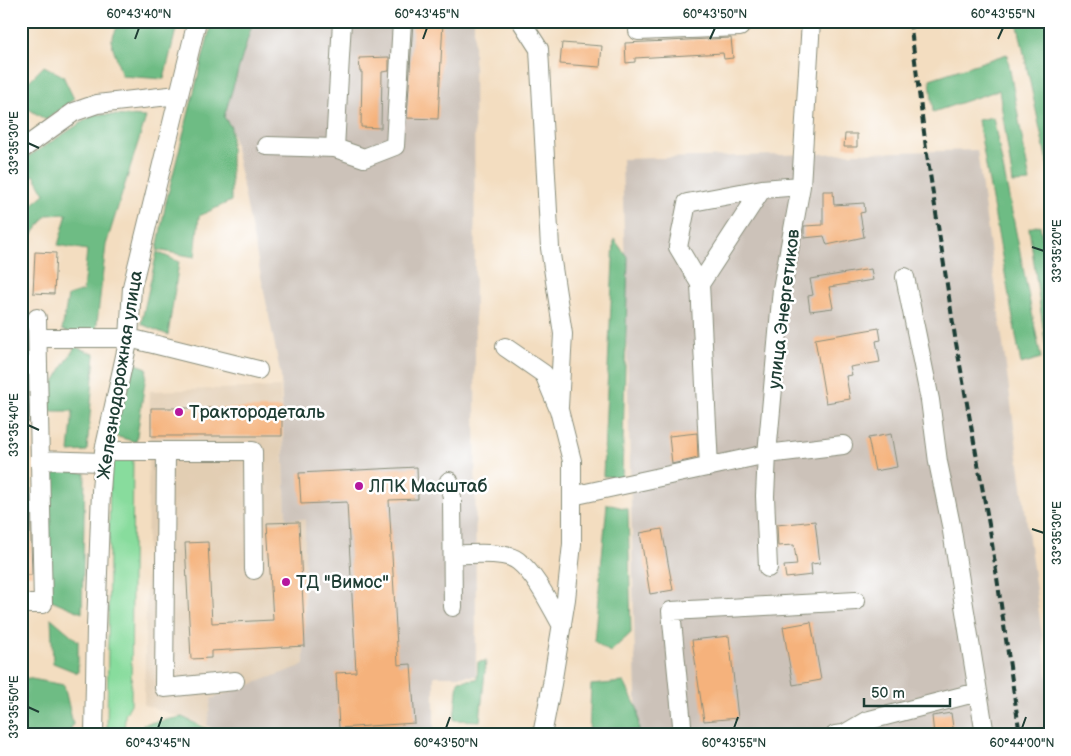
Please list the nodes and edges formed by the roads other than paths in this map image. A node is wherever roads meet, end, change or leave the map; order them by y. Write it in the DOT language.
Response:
graph roads {
  1 [pos="197,21"];
  2 [pos="342,21"];
  3 [pos="402,21"];
  4 [pos="521,21"];
  5 [pos="811,21"];
  6 [pos="716,25"];
  7 [pos="740,27"];
  8 [pos="645,28"];
  9 [pos="178,95"];
  10 [pos="267,146"];
  11 [pos="335,148"];
  12 [pos="21,150"];
  13 [pos="801,186"];
  14 [pos="762,189"];
  15 [pos="905,277"];
  16 [pos="700,284"];
  17 [pos="37,318"];
  18 [pos="38,338"];
  19 [pos="129,338"];
  20 [pos="505,347"];
  21 [pos="30,365"];
  22 [pos="258,370"];
  23 [pos="559,410"];
  24 [pos="843,445"];
  25 [pos="166,451"];
  26 [pos="768,454"];
  27 [pos="104,457"];
  28 [pos="40,460"];
  29 [pos="709,467"];
  30 [pos="449,481"];
  31 [pos="572,496"];
  32 [pos="453,554"];
  33 [pos="768,568"];
  34 [pos="254,570"];
  35 [pos="856,601"];
  36 [pos="21,604"];
  37 [pos="453,607"];
  38 [pos="562,626"];
  39 [pos="235,681"];
  40 [pos="978,692"];
  41 [pos="94,735"];
  42 [pos="542,735"];
  43 [pos="683,735"];
  44 [pos="835,735"];
  45 [pos="985,735"];
  1 -- 9 [label="street, Железнодорожная улица"];
  2 -- 11 [label="street"];
  3 -- 11 [label="street"];
  4 -- 23 [label="street"];
  5 -- 13 [label="street, улица Энергетиков"];
  6 -- 7 [label="street"];
  6 -- 8 [label="street"];
  9 -- 12 [label="street"];
  9 -- 19 [label="street, Железнодорожная улица"];
  10 -- 11 [label="street"];
  13 -- 14 [label="street"];
  13 -- 26 [label="street, улица Энергетиков"];
  14 -- 16 [label="street"];
  14 -- 16 [label="street"];
  15 -- 40 [label="street"];
  16 -- 29 [label="street"];
  17 -- 18 [label="street"];
  18 -- 19 [label="street"];
  18 -- 21 [label="street"];
  19 -- 22 [label="street"];
  19 -- 27 [label="street, Железнодорожная улица"];
  20 -- 23 [label="street"];
  21 -- 28 [label="street"];
  23 -- 31 [label="street"];
  24 -- 26 [label="street"];
  25 -- 27 [label="street"];
  25 -- 34 [label="street"];
  25 -- 39 [label="street"];
  26 -- 29 [label="street"];
  26 -- 33 [label="street, улица Энергетиков"];
  27 -- 28 [label="street"];
  27 -- 41 [label="street, Железнодорожная улица"];
  28 -- 36 [label="street"];
  29 -- 31 [label="street"];
  30 -- 32 [label="street"];
  31 -- 38 [label="street"];
  32 -- 37 [label="street"];
  32 -- 38 [label="street"];
  35 -- 43 [label="street"];
  38 -- 42 [label="street"];
  40 -- 44 [label="street"];
  40 -- 45 [label="street"];
}
